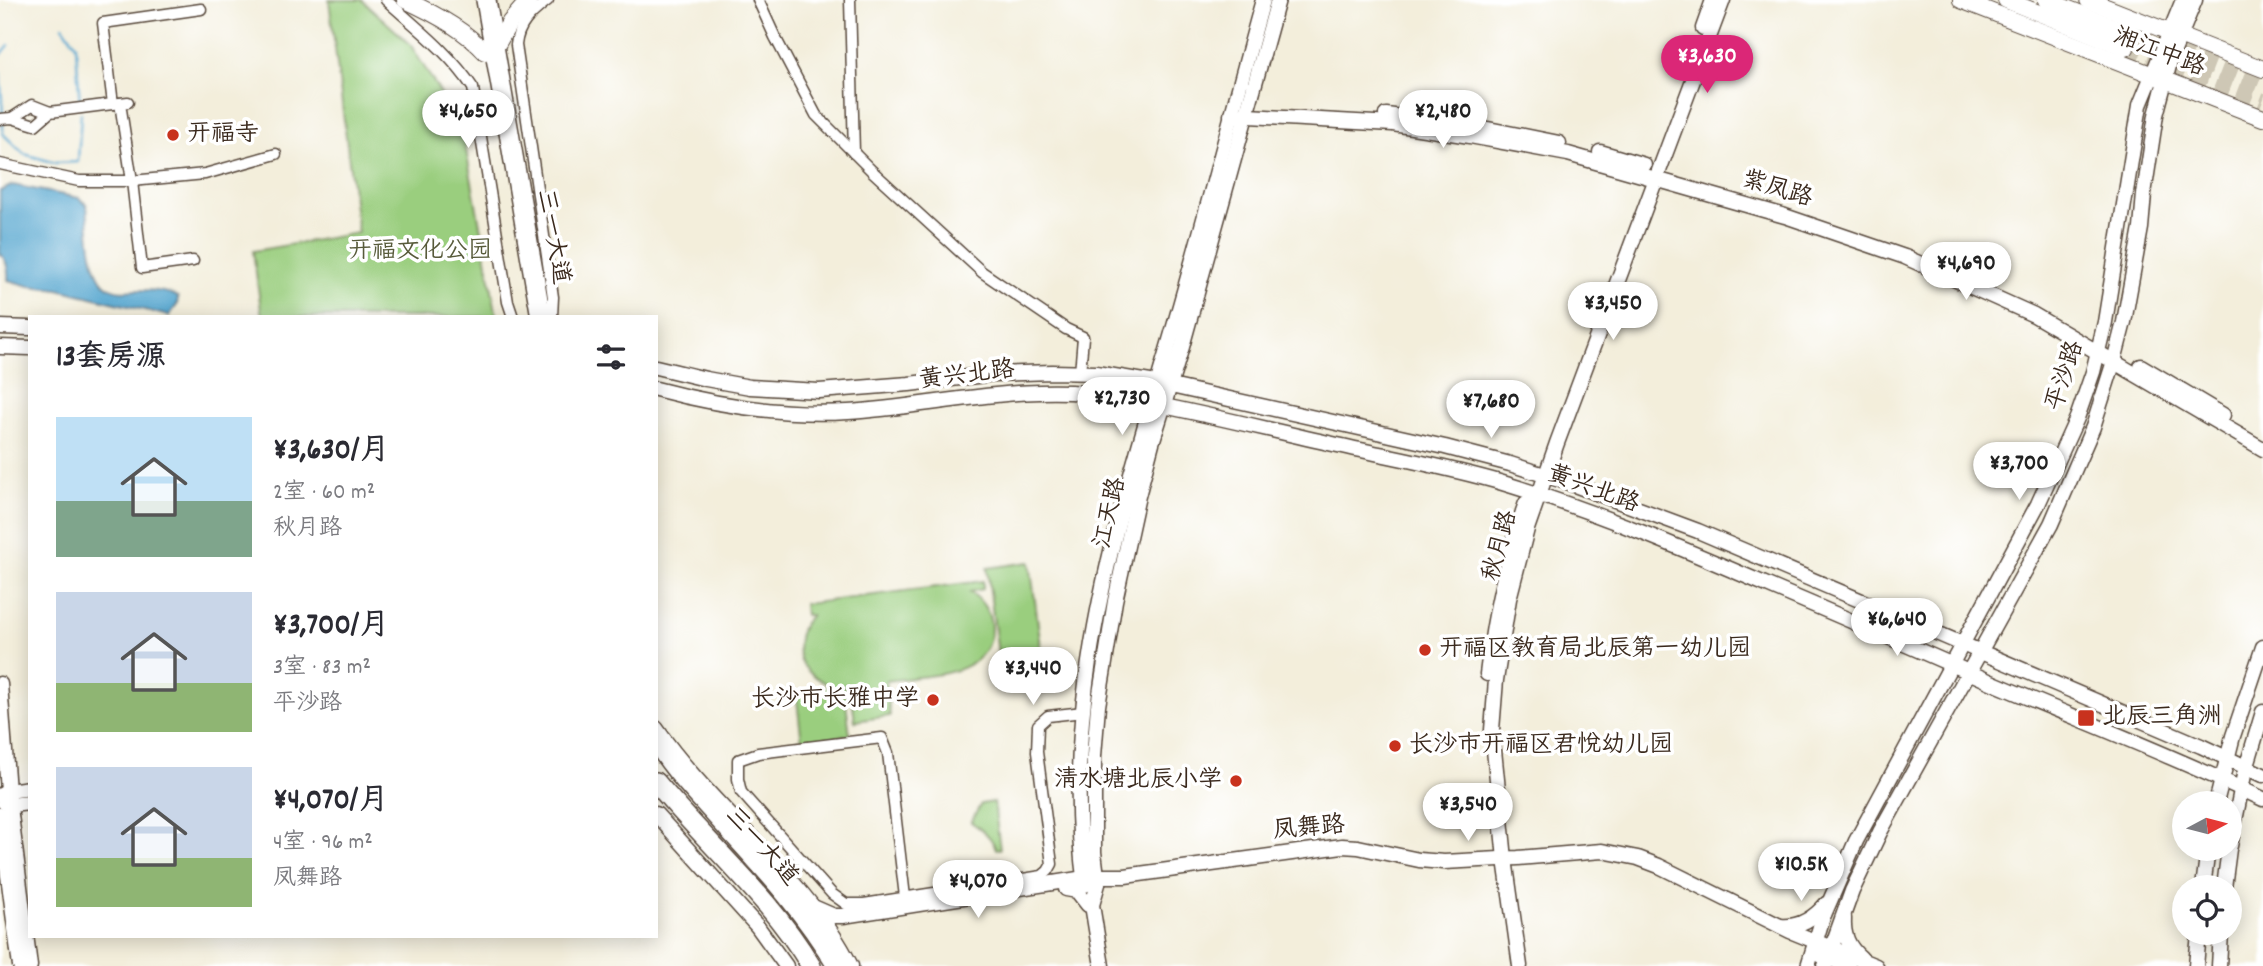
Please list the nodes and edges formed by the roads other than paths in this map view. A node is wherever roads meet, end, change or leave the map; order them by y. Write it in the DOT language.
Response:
graph roads {
  1 [pos="386,0"];
  2 [pos="405,0"];
  3 [pos="477,0"];
  4 [pos="486,0"];
  5 [pos="529,0"];
  6 [pos="548,0"];
  7 [pos="758,0"];
  8 [pos="850,0"];
  9 [pos="1263,0"];
  10 [pos="1278,0"];
  11 [pos="1713,0"];
  12 [pos="1723,0"];
  13 [pos="1961,0"];
  14 [pos="2006,0"];
  15 [pos="2046,0"];
  16 [pos="2088,0"];
  17 [pos="2183,0"];
  18 [pos="2195,0"];
  19 [pos="201,9"];
  20 [pos="2174,34"];
  21 [pos="490,51"];
  22 [pos="2263,69"];
  23 [pos="2159,78"];
  24 [pos="120,103"];
  25 [pos="1240,111"];
  26 [pos="50,112"];
  27 [pos="12,118"];
  28 [pos="2263,118"];
  29 [pos="0,119"];
  30 [pos="854,153"];
  31 [pos="276,154"];
  32 [pos="0,164"];
  33 [pos="1654,173"];
  34 [pos="132,181"];
  35 [pos="193,261"];
  36 [pos="512,315"];
  37 [pos="531,315"];
  38 [pos="541,315"];
  39 [pos="552,315"];
  40 [pos="0,327"];
  41 [pos="28,328"];
  42 [pos="2100,346"];
  43 [pos="0,347"];
  44 [pos="28,348"];
  45 [pos="2116,356"];
  46 [pos="658,367"];
  47 [pos="1080,373"];
  48 [pos="1163,384"];
  49 [pos="658,389"];
  50 [pos="1157,405"];
  51 [pos="2263,439"];
  52 [pos="2263,449"];
  53 [pos="1541,474"];
  54 [pos="1534,493"];
  55 [pos="1961,645"];
  56 [pos="2263,647"];
  57 [pos="1979,653"];
  58 [pos="1951,663"];
  59 [pos="1969,671"];
  60 [pos="0,684"];
  61 [pos="1083,712"];
  62 [pos="2263,712"];
  63 [pos="658,730"];
  64 [pos="658,744"];
  65 [pos="2228,759"];
  66 [pos="658,767"];
  67 [pos="2246,768"];
  68 [pos="2263,775"];
  69 [pos="2222,779"];
  70 [pos="658,784"];
  71 [pos="28,789"];
  72 [pos="2241,789"];
  73 [pos="2219,791"];
  74 [pos="2263,799"];
  75 [pos="4,801"];
  76 [pos="658,801"];
  77 [pos="28,803"];
  78 [pos="658,816"];
  79 [pos="1087,839"];
  80 [pos="1501,859"];
  81 [pos="1140,874"];
  82 [pos="1091,881"];
  83 [pos="1050,883"];
  84 [pos="1066,889"];
  85 [pos="905,897"];
  86 [pos="1831,897"];
  87 [pos="811,905"];
  88 [pos="1088,905"];
  89 [pos="1845,910"];
  90 [pos="1779,925"];
  91 [pos="2198,945"];
  92 [pos="2220,945"];
  93 [pos="1811,953"];
  94 [pos="829,955"];
  95 [pos="1828,958"];
  96 [pos="1872,964"];
  97 [pos="798,965"];
  98 [pos="20,966"];
  99 [pos="30,966"];
  100 [pos="836,966"];
  101 [pos="851,966"];
  102 [pos="1100,966"];
  103 [pos="1512,966"];
  104 [pos="1520,966"];
  105 [pos="1848,966"];
  106 [pos="2196,966"];
  107 [pos="2219,966"];
  1 -- 36 [label="street"];
  2 -- 21 [label="main road"];
  3 -- 21 [label="highway, 三一大道"];
  4 -- 21 [label="highway, 三一大道"];
  5 -- 21 [label="main road"];
  6 -- 39 [label="street"];
  7 -- 30 [label="street"];
  8 -- 30 [label="street"];
  9 -- 25 [label="street, 江天路"];
  10 -- 25 [label="street, 江天路"];
  11 -- 33 [label="street, 秋月路"];
  12 -- 33 [label="street, 秋月路"];
  13 -- 23 [label="main road, 湘江中路"];
  14 -- 15 [label="main road, 湘江中路"];
  16 -- 20 [label="main road, 湘江中路"];
  17 -- 20 [label="street, 平沙路"];
  18 -- 20 [label="street, 平沙路"];
  19 -- 24 [label="street"];
  20 -- 22 [label="main road, 湘江中路"];
  20 -- 23 [label="street, 平沙路"];
  21 -- 37 [label="highway, 三一大道"];
  21 -- 38 [label="highway, 三一大道"];
  23 -- 28 [label="main road, 湘江中路"];
  23 -- 42 [label="street, 平沙路"];
  23 -- 45 [label="street, 平沙路"];
  24 -- 26 [label="street"];
  24 -- 34 [label="street"];
  25 -- 33 [label="street, 紫凤路"];
  25 -- 48 [label="street, 江天路"];
  26 -- 27 [label="street"];
  26 -- 27 [label="street"];
  27 -- 29 [label="street"];
  30 -- 47 [label="street"];
  31 -- 34 [label="street"];
  32 -- 34 [label="street"];
  33 -- 42 [label="street, 紫凤路"];
  33 -- 53 [label="street, 秋月路"];
  34 -- 35 [label="street"];
  40 -- 41 [label="street"];
  42 -- 45 [label="street, 紫凤路"];
  42 -- 55 [label="street, 平沙路"];
  43 -- 44 [label="street"];
  45 -- 51 [label="street, 紫凤路"];
  45 -- 52 [label="street, 紫凤路"];
  45 -- 57 [label="street, 平沙路"];
  46 -- 47 [label="street, 黄兴北路"];
  47 -- 48 [label="street, 黄兴北路"];
  48 -- 50 [label="street, 江天路"];
  48 -- 53 [label="street, 黄兴北路"];
  49 -- 50 [label="street, 黄兴北路"];
  50 -- 54 [label="street, 黄兴北路"];
  50 -- 61 [label="street, 江天路"];
  50 -- 79 [label="street, 江天路"];
  53 -- 54 [label="street, 秋月路"];
  53 -- 55 [label="street, 黄兴北路"];
  54 -- 58 [label="street, 黄兴北路"];
  54 -- 80 [label="street, 秋月路"];
  55 -- 57 [label="street, 黄兴北路"];
  55 -- 58 [label="street, 平沙路"];
  56 -- 65 [label="street"];
  57 -- 59 [label="street, 平沙路"];
  57 -- 65 [label="street, 黄兴北路"];
  58 -- 59 [label="street, 黄兴北路"];
  58 -- 86 [label="street, 平沙路"];
  59 -- 69 [label="street, 黄兴北路"];
  59 -- 89 [label="street, 平沙路"];
  60 -- 75 [label="street"];
  61 -- 79 [label="street, 江天路"];
  61 -- 85 [label="street"];
  62 -- 67 [label="street"];
  63 -- 87 [label="street"];
  64 -- 94 [label="highway"];
  65 -- 67 [label="street, 黄兴北路"];
  65 -- 69 [label="street"];
  66 -- 94 [label="highway, 三一大道"];
  67 -- 68 [label="street, 黄兴北路"];
  67 -- 72 [label="street"];
  69 -- 72 [label="street, 黄兴北路"];
  69 -- 73 [label="street"];
  70 -- 97 [label="highway, 三一大道"];
  71 -- 75 [label="street"];
  72 -- 74 [label="street, 黄兴北路"];
  75 -- 77 [label="street"];
  75 -- 98 [label="street"];
  75 -- 99 [label="street"];
  76 -- 97 [label="highway"];
  78 -- 97 [label="street"];
  79 -- 81 [label="street"];
  79 -- 82 [label="street, 江天路"];
  79 -- 83 [label="street"];
  80 -- 81 [label="street, 凤舞路"];
  80 -- 90 [label="street, 凤舞路"];
  80 -- 103 [label="street, 秋月路"];
  80 -- 104 [label="street, 秋月路"];
  81 -- 82 [label="street, 凤舞路"];
  82 -- 83 [label="street, 凤舞路"];
  82 -- 84 [label="street, 凤舞路"];
  82 -- 88 [label="street, 江天路"];
  82 -- 102 [label="street, 江天路"];
  83 -- 87 [label="street, 凤舞路"];
  84 -- 88 [label="street"];
  84 -- 94 [label="street, 凤舞路"];
  85 -- 85 [label="street"];
  86 -- 90 [label="street"];
  86 -- 93 [label="street, 平沙路"];
  87 -- 94 [label="street"];
  88 -- 102 [label="street, 江天路"];
  89 -- 95 [label="street, 平沙路"];
  89 -- 96 [label="street"];
  90 -- 93 [label="street, 凤舞路"];
  91 -- 106 [label="street"];
  92 -- 107 [label="street"];
  93 -- 95 [label="street, 凤舞路"];
  94 -- 100 [label="highway"];
  94 -- 101 [label="street"];
  95 -- 96 [label="street, 凤舞路"];
  95 -- 105 [label="street, 凤舞路"];
}
